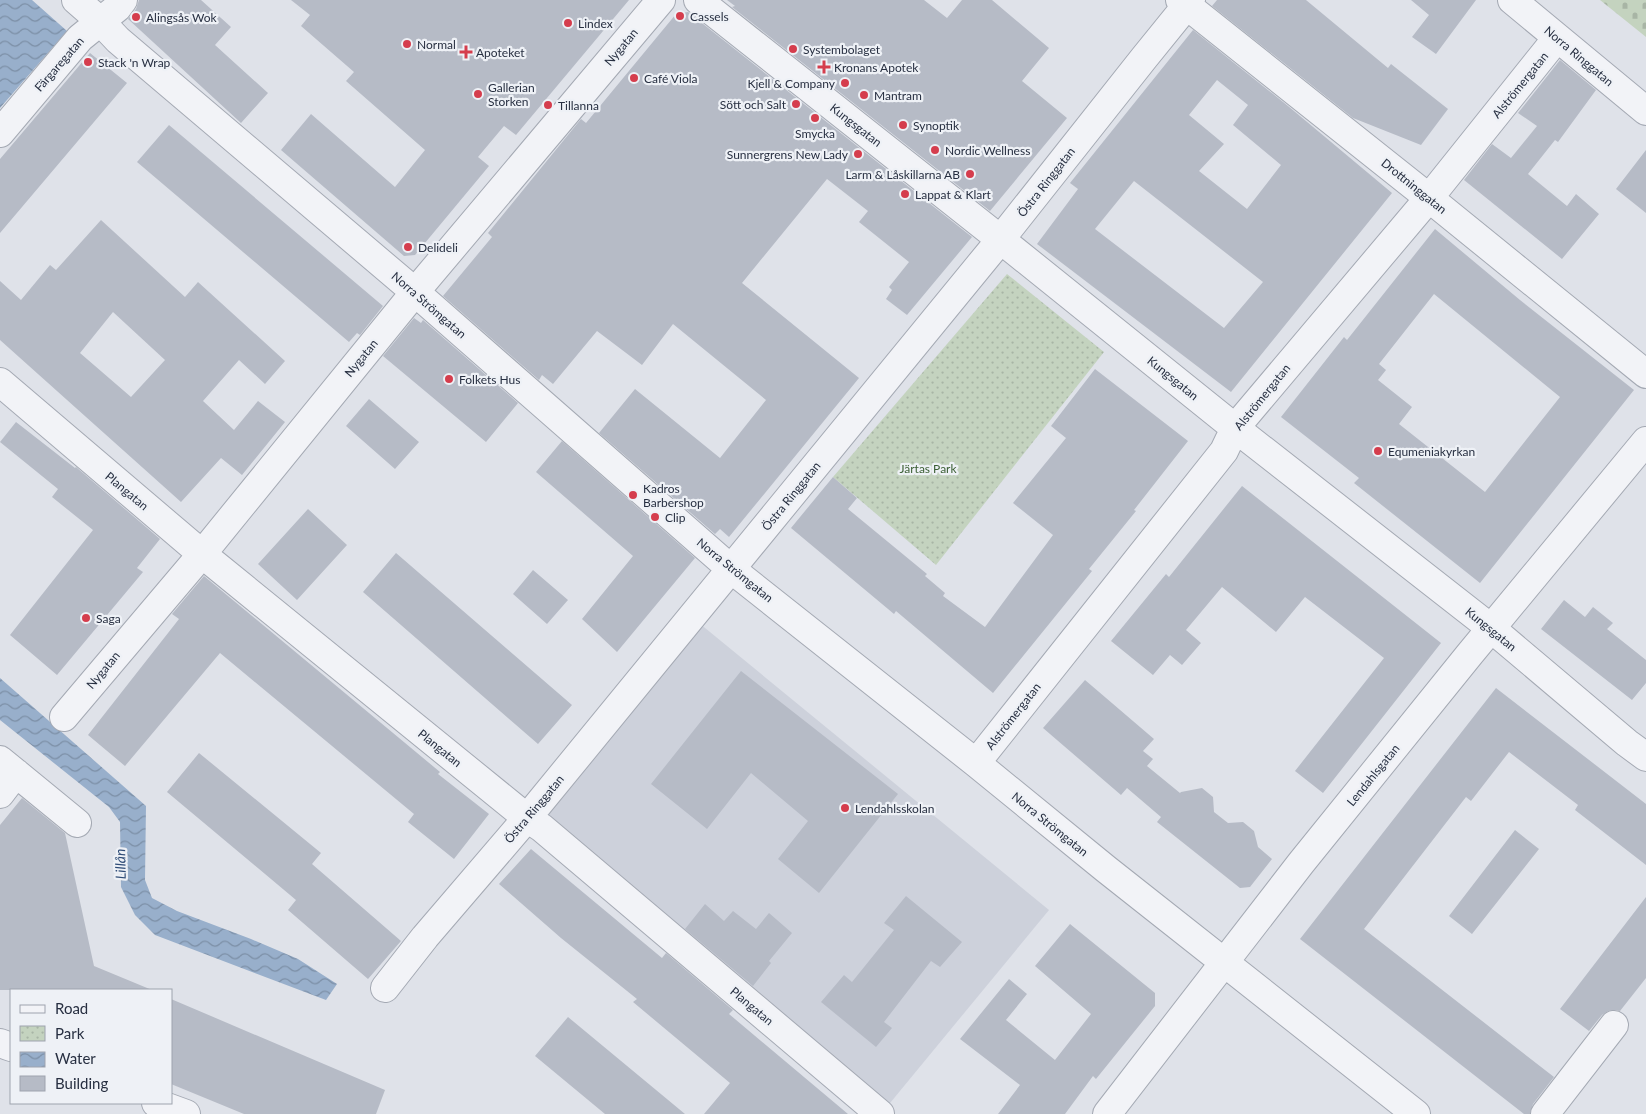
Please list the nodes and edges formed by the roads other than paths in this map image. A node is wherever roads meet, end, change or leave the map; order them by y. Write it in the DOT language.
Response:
graph roads {
  1 [pos="76,0"];
  2 [pos="123,0"];
  3 [pos="661,0"];
  4 [pos="698,0"];
  5 [pos="1512,0"];
  6 [pos="1186,2"];
  7 [pos="100,21"];
  8 [pos="1558,38"];
  9 [pos="1646,111"];
  10 [pos="0,133"];
  11 [pos="1429,198"];
  12 [pos="1000,239"];
  13 [pos="415,292"];
  14 [pos="1646,374"];
  15 [pos="0,382"];
  16 [pos="1235,428"];
  17 [pos="1646,441"];
  18 [pos="202,554"];
  19 [pos="731,569"];
  20 [pos="1492,629"];
  21 [pos="64,717"];
  22 [pos="1646,757"];
  23 [pos="976,763"];
  24 [pos="5,776"];
  25 [pos="527,818"];
  26 [pos="77,824"];
  27 [pos="1225,962"];
  28 [pos="385,988"];
  29 [pos="1614,1025"];
  30 [pos="159,1104"];
  31 [pos="186,1114"];
  32 [pos="880,1114"];
  33 [pos="1107,1114"];
  34 [pos="1416,1114"];
  35 [pos="1546,1114"];
  1 -- 7 [label="street, Norra Strömgatan"];
  2 -- 7 [label="street, Färgaregatan"];
  3 -- 13 [label="street, Nygatan"];
  4 -- 12 [label="street, Kungsgatan"];
  5 -- 8 [label="street, Norra Ringgatan"];
  6 -- 11 [label="street, Drottninggatan"];
  6 -- 12 [label="street, Östra Ringgatan"];
  7 -- 10 [label="street, Färgaregatan"];
  7 -- 13 [label="street, Norra Strömgatan"];
  8 -- 9 [label="street, Norra Ringgatan"];
  8 -- 11 [label="street, Alströmergatan"];
  11 -- 14 [label="street, Drottninggatan"];
  11 -- 16 [label="street, Alströmergatan"];
  12 -- 16 [label="street, Kungsgatan"];
  12 -- 19 [label="street, Östra Ringgatan"];
  13 -- 18 [label="street, Nygatan"];
  13 -- 19 [label="street, Norra Strömgatan"];
  15 -- 18 [label="street, Plangatan"];
  16 -- 20 [label="street, Kungsgatan"];
  16 -- 23 [label="street, Alströmergatan"];
  17 -- 20 [label="street, Lendahlsgatan"];
  18 -- 21 [label="street, Nygatan"];
  18 -- 25 [label="street, Plangatan"];
  19 -- 23 [label="street, Norra Strömgatan"];
  19 -- 25 [label="street, Östra Ringgatan"];
  20 -- 22 [label="street, Kungsgatan"];
  20 -- 27 [label="street, Lendahlsgatan"];
  23 -- 27 [label="street, Norra Strömgatan"];
  24 -- 26 [label="street"];
  25 -- 28 [label="street, Östra Ringgatan"];
  25 -- 32 [label="street, Plangatan"];
  27 -- 33 [label="street, Lendahlsgatan"];
  27 -- 34 [label="street, Norra Strömgatan"];
  29 -- 35 [label="street"];
  30 -- 31 [label="street"];
}
